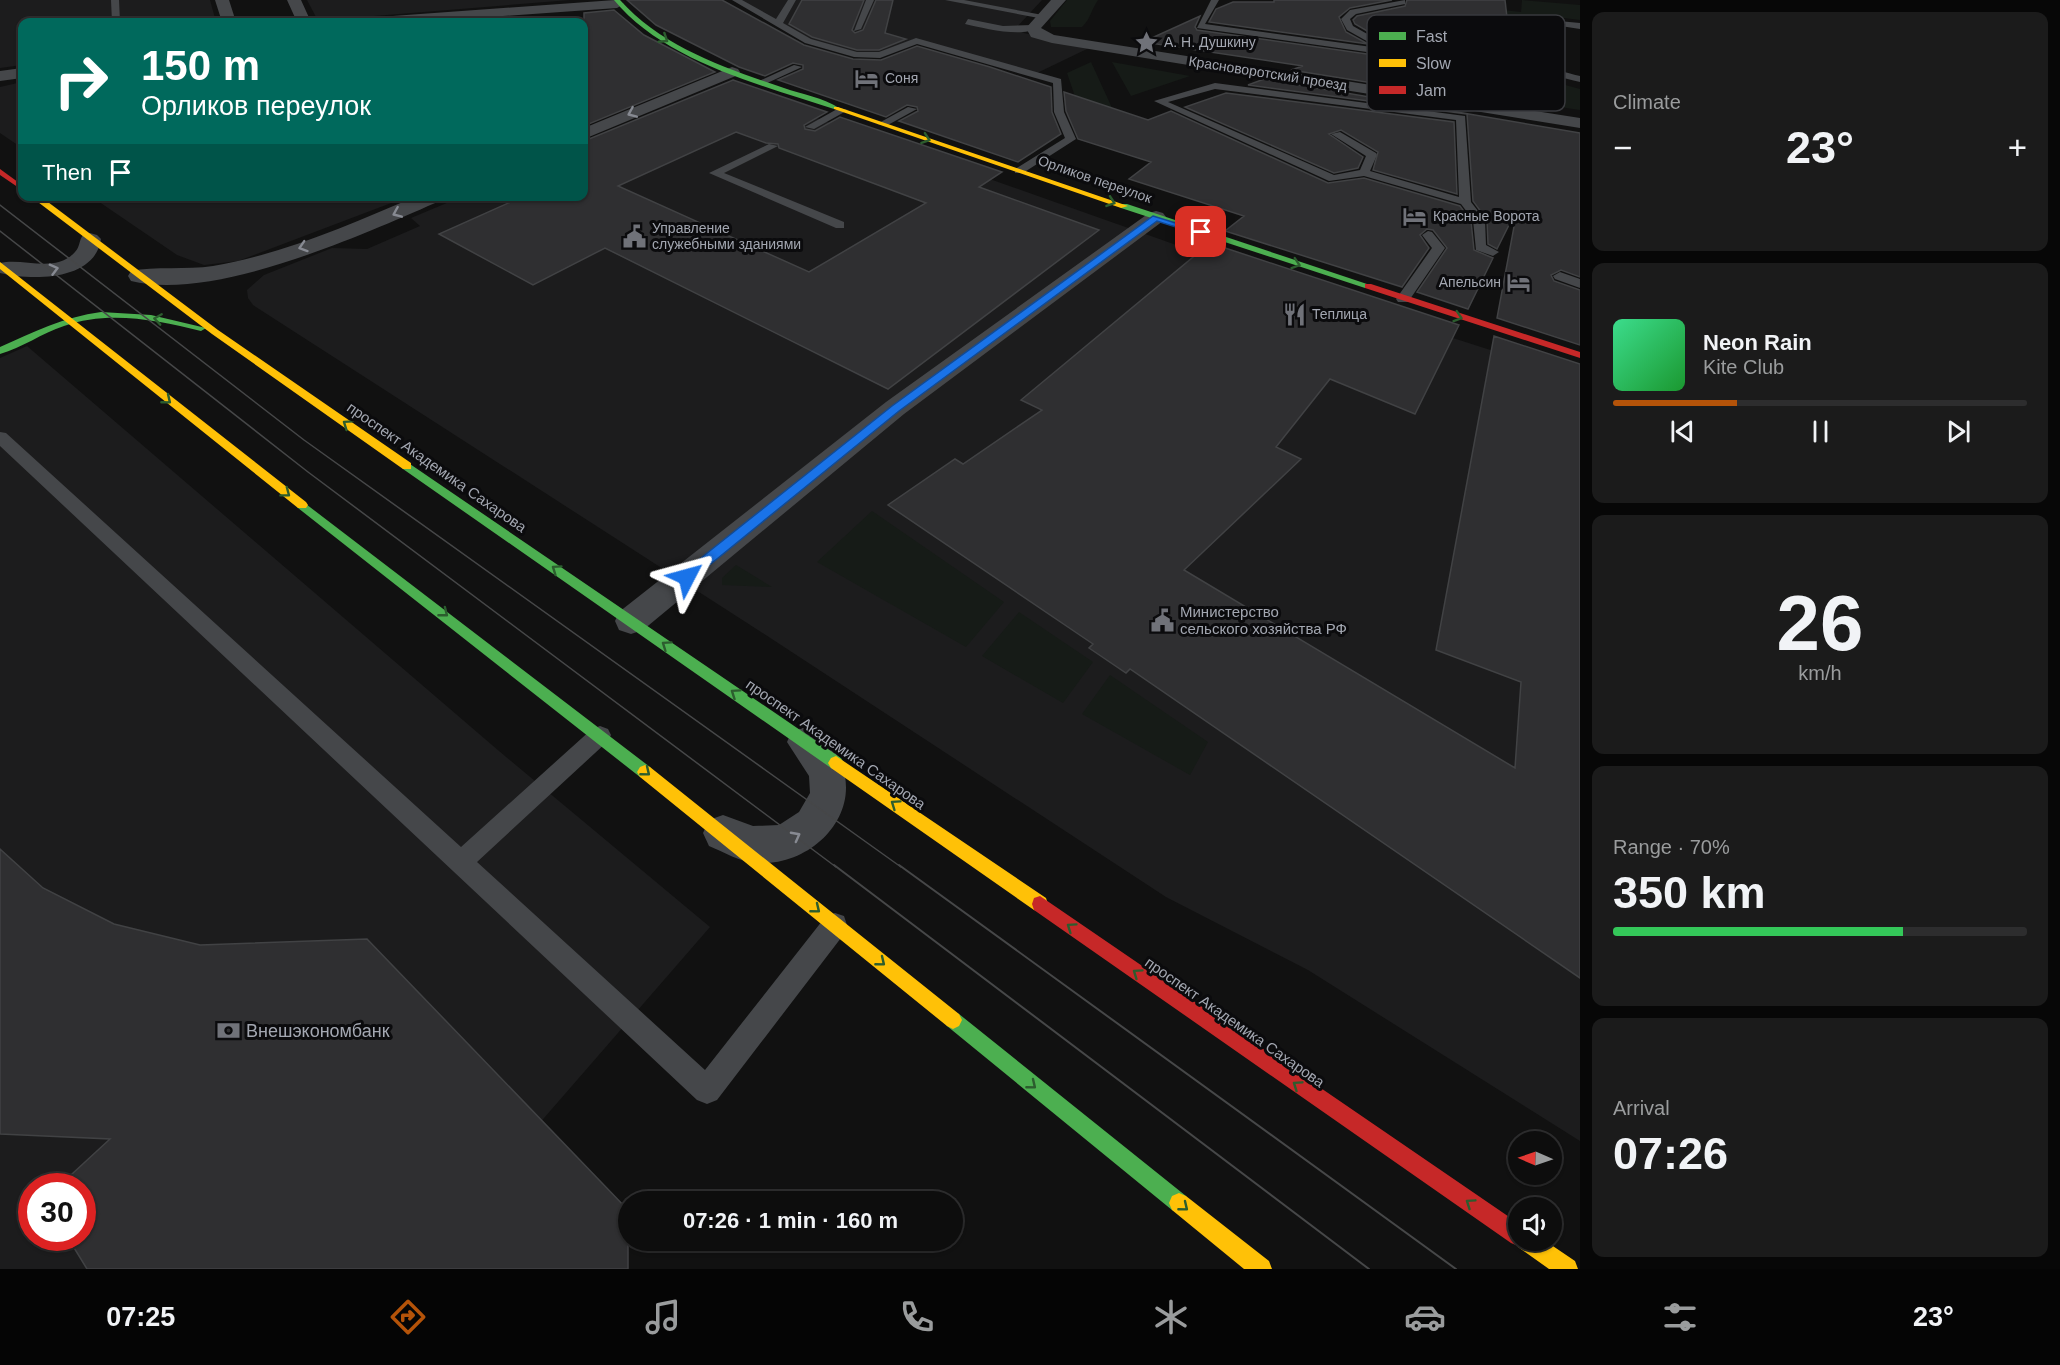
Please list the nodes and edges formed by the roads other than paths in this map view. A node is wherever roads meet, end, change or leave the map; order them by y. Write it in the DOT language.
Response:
graph roads {
  1 [pos="115,0"];
  2 [pos="222,0"];
  3 [pos="294,0"];
  4 [pos="736,0"];
  5 [pos="792,0"];
  6 [pos="870,0"];
  7 [pos="949,0"];
  8 [pos="1059,0"];
  9 [pos="1215,0"];
  10 [pos="1390,0"];
  11 [pos="1402,1"];
  12 [pos="617,2"];
  13 [pos="116,18"];
  14 [pos="228,18"];
  15 [pos="302,18"];
  16 [pos="415,18"];
  17 [pos="968,22"];
  18 [pos="1038,22"];
  19 [pos="778,24"];
  20 [pos="1565,24"];
  21 [pos="1580,26"];
  22 [pos="857,29"];
  23 [pos="1367,39"];
  24 [pos="1367,52"];
  25 [pos="784,63"];
  26 [pos="798,67"];
  27 [pos="1230,67"];
  28 [pos="732,72"];
  29 [pos="18,74"];
  30 [pos="1565,75"];
  31 [pos="0,76"];
  32 [pos="1580,79"];
  33 [pos="755,80"];
  34 [pos="1367,83"];
  35 [pos="1215,86"];
  36 [pos="1367,106"];
  37 [pos="912,109"];
  38 [pos="843,110"];
  39 [pos="1407,111"];
  40 [pos="1519,111"];
  41 [pos="1580,123"];
  42 [pos="882,124"];
  43 [pos="810,127"];
  44 [pos="588,132"];
  45 [pos="1336,134"];
  46 [pos="773,146"];
  47 [pos="0,171"];
  48 [pos="1019,171"];
  49 [pos="1364,173"];
  50 [pos="18,185"];
  51 [pos="41,201"];
  52 [pos="423,201"];
  53 [pos="1465,202"];
  54 [pos="1156,218"];
  55 [pos="840,225"];
  56 [pos="1428,235"];
  57 [pos="90,239"];
  58 [pos="1493,252"];
  59 [pos="2,267"];
  60 [pos="138,276"];
  61 [pos="1560,276"];
  62 [pos="1580,284"];
  63 [pos="1403,299"];
  64 [pos="68,321"];
  65 [pos="215,332"];
  66 [pos="0,351"];
  67 [pos="1580,355"];
  68 [pos="0,436"];
  69 [pos="631,621"];
  70 [pos="600,735"];
  71 [pos="801,739"];
  72 [pos="722,832"];
  73 [pos="461,862"];
  74 [pos="836,925"];
  75 [pos="1508,1229"];
  76 [pos="1541,1251"];
  77 [pos="1261,1269"];
  78 [pos="1567,1269"];
  1 -- 13 [label="lane"];
  2 -- 14 [label="street"];
  3 -- 15 [label="street"];
  4 -- 19 [label="lane"];
  5 -- 19 [label="lane"];
  6 -- 22 [label="lane"];
  7 -- 18 [label="lane"];
  8 -- 18 [label="street"];
  9 -- 24 [label="lane"];
  10 -- 11 [label="lane"];
  11 -- 23 [label="lane"];
  12 -- 16 [label="street"];
  12 -- 28 [label="main road, Орликов переулок, one-way"];
  17 -- 18 [label="lane"];
  18 -- 27 [label="street, Красноворотский проезд"];
  19 -- 48 [label="lane"];
  20 -- 21 [label="lane"];
  25 -- 33 [label="lane"];
  26 -- 33 [label="lane"];
  27 -- 34 [label="street, Красноворотский проезд"];
  27 -- 35 [label="lane"];
  28 -- 33 [label="main road, Орликов переулок"];
  28 -- 44 [label="street, one-way"];
  29 -- 31 [label="street"];
  30 -- 32 [label="lane"];
  33 -- 38 [label="main road, Орликов переулок"];
  35 -- 36 [label="lane"];
  35 -- 49 [label="lane"];
  37 -- 42 [label="lane"];
  38 -- 42 [label="main road, Орликов переулок"];
  38 -- 43 [label="lane"];
  39 -- 53 [label="lane"];
  40 -- 41 [label="street, Красноворотский проезд"];
  42 -- 48 [label="main road, Орликов переулок, one-way"];
  45 -- 49 [label="lane"];
  46 -- 55 [label="lane"];
  47 -- 50 [label="main road"];
  48 -- 54 [label="main road, Орликов переулок, one-way"];
  49 -- 53 [label="lane"];
  51 -- 57 [label="main road, проспект Академика Сахарова"];
  52 -- 60 [label="street, one-way"];
  53 -- 58 [label="lane"];
  54 -- 63 [label="main road, Орликов переулок, one-way"];
  54 -- 69 [label="street"];
  56 -- 63 [label="lane"];
  59 -- 57 [label="street, one-way"];
  57 -- 60 [label="main road, проспект Академика Сахарова"];
  59 -- 64 [label="main road"];
  60 -- 65 [label="main road, проспект Академика Сахарова"];
  61 -- 62 [label="lane"];
  63 -- 67 [label="main road, Орликов переулок, one-way"];
  65 -- 64 [label="main road, one-way"];
  64 -- 66 [label="main road"];
  64 -- 70 [label="main road, one-way"];
  69 -- 65 [label="main road, проспект Академика Сахарова, one-way"];
  68 -- 73 [label="lane"];
  71 -- 69 [label="main road, проспект Академика Сахарова, one-way"];
  70 -- 72 [label="main road, one-way"];
  70 -- 73 [label="lane"];
  72 -- 71 [label="street, one-way"];
  75 -- 71 [label="main road, проспект Академика Сахарова, one-way"];
  72 -- 74 [label="main road, one-way"];
  73 -- 74 [label="lane"];
  74 -- 77 [label="main road, one-way"];
  76 -- 78 [label="main road"];
}
